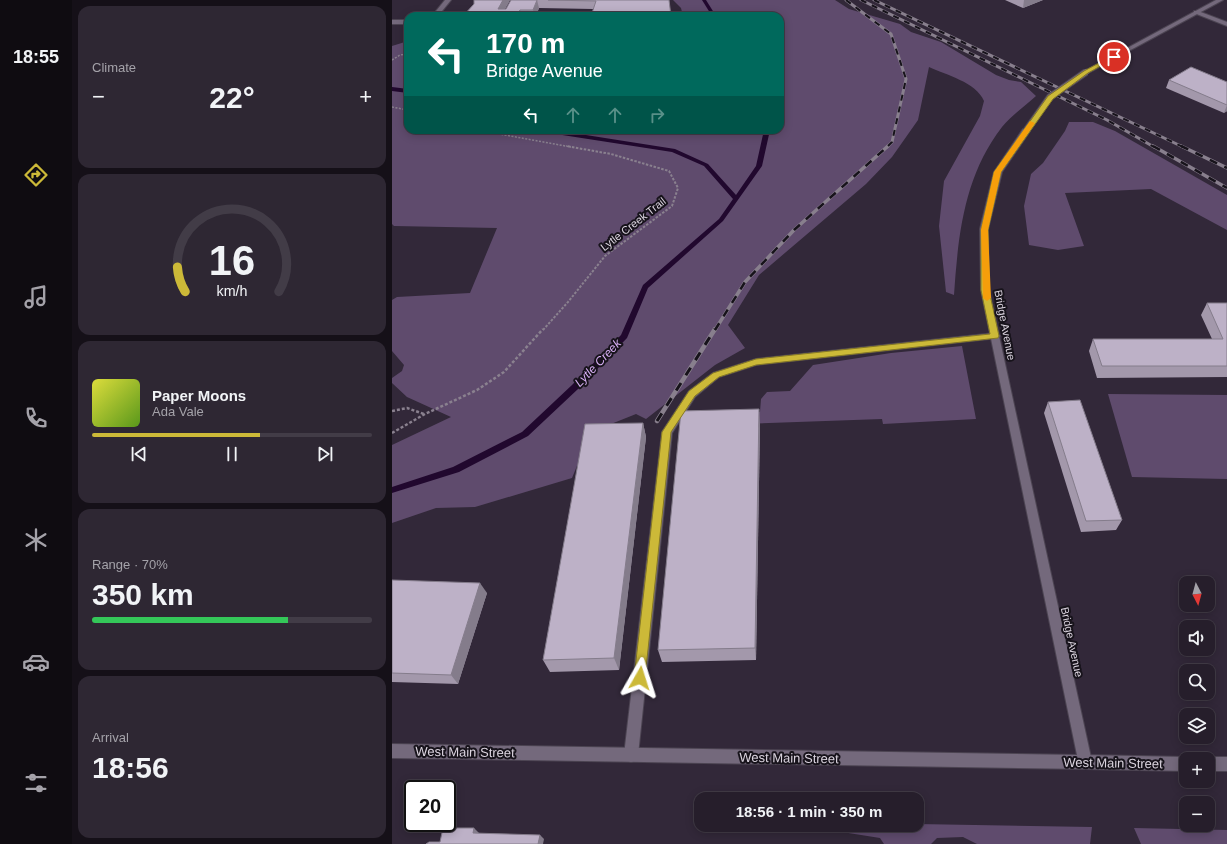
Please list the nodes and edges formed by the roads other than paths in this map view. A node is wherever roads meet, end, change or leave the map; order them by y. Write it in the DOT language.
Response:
graph roads {
  1 [pos="448,0"];
  2 [pos="1219,0"];
  3 [pos="438,12"];
  4 [pos="1196,12"];
  5 [pos="392,22"];
  6 [pos="404,22"];
  7 [pos="1227,24"];
  8 [pos="995,336"];
  9 [pos="392,751"];
  10 [pos="631,755"];
  11 [pos="1085,762"];
  12 [pos="1179,764"];
  13 [pos="1215,764"];
  14 [pos="1227,764"];
  1 -- 3 [label="street"];
  2 -- 4 [label="street, Bridge Avenue"];
  4 -- 7 [label="street"];
  4 -- 8 [label="street, Bridge Avenue, bridge"];
  5 -- 6 [label="street"];
  8 -- 10 [label="street"];
  8 -- 11 [label="street, Bridge Avenue"];
  9 -- 10 [label="street, West Main Street"];
  10 -- 11 [label="street, West Main Street"];
  11 -- 12 [label="street, West Main Street"];
  13 -- 14 [label="street"];
}
